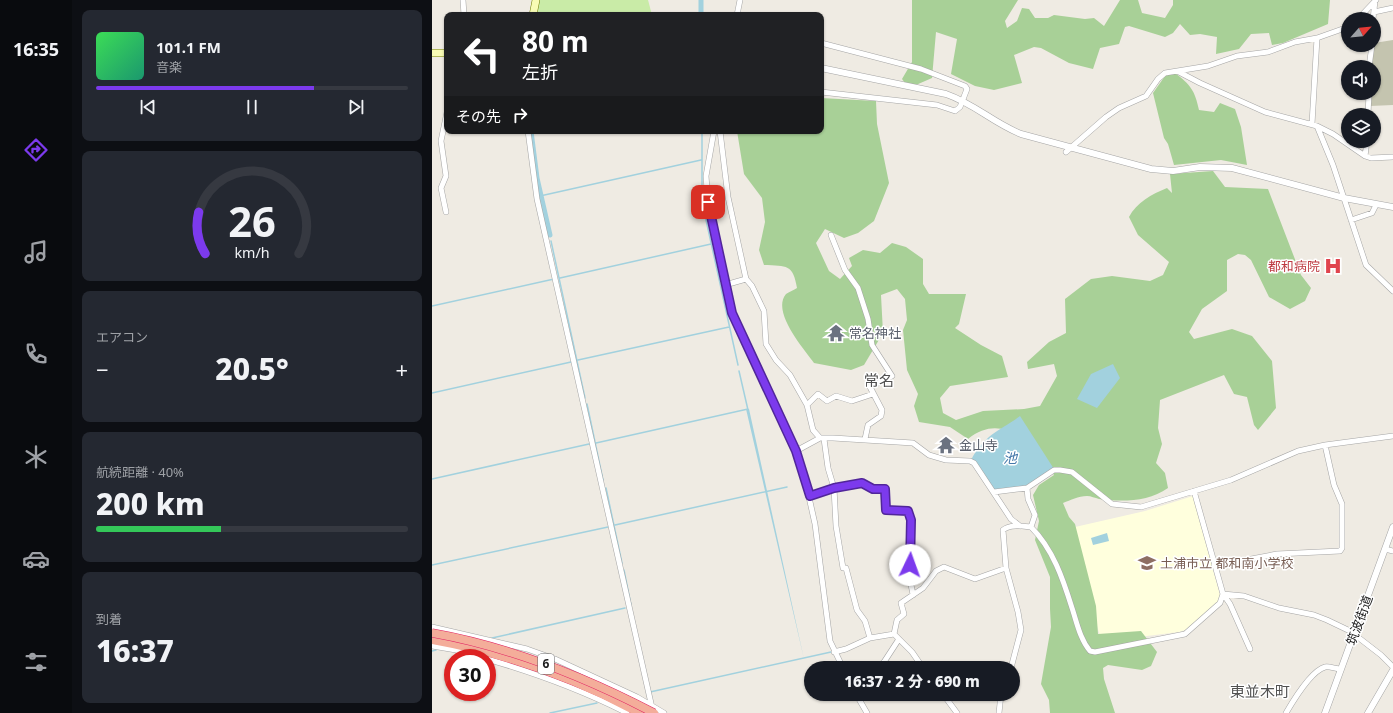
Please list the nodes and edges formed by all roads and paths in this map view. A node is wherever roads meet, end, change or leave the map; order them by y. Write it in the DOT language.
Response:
graph roads {
  1 [pos="463,0"];
  2 [pos="536,0"];
  3 [pos="740,0"];
  4 [pos="1376,0"];
  5 [pos="1393,8"];
  6 [pos="464,12"];
  7 [pos="534,12"];
  8 [pos="738,12"];
  9 [pos="1365,12"];
  10 [pos="1374,12"];
  11 [pos="1341,29"];
  12 [pos="1317,38"];
  13 [pos="824,44"];
  14 [pos="432,53"];
  15 [pos="444,53"];
  16 [pos="824,69"];
  17 [pos="1179,72"];
  18 [pos="824,92"];
  19 [pos="964,100"];
  20 [pos="1314,125"];
  21 [pos="444,126"];
  22 [pos="528,134"];
  23 [pos="713,134"];
  24 [pos="720,134"];
  25 [pos="1072,148"];
  26 [pos="1366,148"];
  27 [pos="1066,152"];
  28 [pos="1365,156"];
  29 [pos="1393,156"];
  30 [pos="1344,198"];
  31 [pos="1376,205"];
  32 [pos="1393,207"];
  33 [pos="446,212"];
  34 [pos="1351,220"];
  35 [pos="831,235"];
  36 [pos="746,279"];
  37 [pos="725,285"];
  38 [pos="1393,291"];
  39 [pos="873,394"];
  40 [pos="807,405"];
  41 [pos="1393,436"];
  42 [pos="822,439"];
  43 [pos="865,439"];
  44 [pos="1325,445"];
  45 [pos="796,451"];
  46 [pos="834,488"];
  47 [pos="1027,488"];
  48 [pos="1194,491"];
  49 [pos="994,492"];
  50 [pos="810,496"];
  51 [pos="1020,526"];
  52 [pos="1031,527"];
  53 [pos="1393,527"];
  54 [pos="1385,549"];
  55 [pos="1393,551"];
  56 [pos="1214,566"];
  57 [pos="1006,568"];
  58 [pos="913,594"];
  59 [pos="1223,594"];
  60 [pos="432,627"];
  61 [pos="432,633"];
  62 [pos="894,634"];
  63 [pos="1354,635"];
  64 [pos="870,638"];
  65 [pos="899,639"];
  66 [pos="432,640"];
  67 [pos="432,646"];
  68 [pos="450,649"];
  69 [pos="1250,649"];
  70 [pos="834,652"];
  71 [pos="838,661"];
  72 [pos="885,661"];
  73 [pos="918,661"];
  74 [pos="1013,661"];
  75 [pos="496,662"];
  76 [pos="1393,667"];
  77 [pos="1341,669"];
  78 [pos="1393,670"];
  79 [pos="860,701"];
  80 [pos="948,701"];
  81 [pos="1000,701"];
  82 [pos="653,711"];
  83 [pos="627,713"];
  84 [pos="639,713"];
  85 [pos="664,713"];
  86 [pos="867,713"];
  87 [pos="957,713"];
  88 [pos="999,713"];
  89 [pos="1286,713"];
  90 [pos="1325,713"];
  91 [pos="1368,713"];
  1 -- 6 [label="street"];
  2 -- 7 [label="main road"];
  3 -- 8 [label="street"];
  4 -- 9 [label="street"];
  4 -- 10 [label="street"];
  5 -- 10 [label="street"];
  11 -- 12 [label="street"];
  12 -- 17 [label="street"];
  12 -- 20 [label="street"];
  13 -- 19 [label="street"];
  14 -- 15 [label="main road"];
  16 -- 19 [label="street"];
  17 -- 20 [label="street"];
  17 -- 25 [label="street"];
  18 -- 19 [label="street"];
  19 -- 25 [label="street"];
  20 -- 28 [label="street"];
  20 -- 30 [label="street"];
  21 -- 33 [label="street"];
  22 -- 82 [label="street"];
  23 -- 37 [label="street"];
  24 -- 36 [label="street"];
  25 -- 27 [label="street"];
  25 -- 30 [label="street"];
  26 -- 28 [label="street"];
  28 -- 29 [label="street"];
  30 -- 31 [label="street"];
  30 -- 34 [label="street"];
  31 -- 32 [label="street"];
  31 -- 34 [label="street"];
  34 -- 38 [label="street"];
  35 -- 39 [label="street"];
  36 -- 37 [label="street"];
  36 -- 40 [label="street"];
  37 -- 45 [label="street"];
  39 -- 40 [label="street"];
  39 -- 43 [label="street"];
  40 -- 42 [label="street"];
  41 -- 44 [label="street"];
  42 -- 43 [label="street"];
  42 -- 45 [label="street"];
  42 -- 46 [label="street"];
  43 -- 49 [label="street"];
  44 -- 48 [label="street"];
  44 -- 56 [label="street"];
  45 -- 50 [label="street"];
  46 -- 50 [label="street"];
  46 -- 58 [label="street"];
  46 -- 64 [label="street"];
  47 -- 48 [label="street"];
  47 -- 49 [label="street"];
  47 -- 52 [label="street"];
  48 -- 56 [label="street"];
  49 -- 51 [label="street"];
  50 -- 70 [label="street"];
  51 -- 52 [label="street"];
  51 -- 57 [label="street"];
  52 -- 59 [label="street"];
  53 -- 54 [label="street, 筑波街道"];
  54 -- 55 [label="street"];
  54 -- 63 [label="street, 筑波街道"];
  56 -- 59 [label="street"];
  57 -- 58 [label="street"];
  57 -- 74 [label="street"];
  58 -- 62 [label="street"];
  59 -- 63 [label="street"];
  59 -- 69 [label="street"];
  60 -- 82 [label="street"];
  61 -- 82 [label="highway, 6, bridge"];
  62 -- 64 [label="street"];
  62 -- 65 [label="street"];
  63 -- 76 [label="street"];
  63 -- 77 [label="street, 筑波街道"];
  64 -- 70 [label="street"];
  65 -- 72 [label="street"];
  65 -- 73 [label="street"];
  66 -- 84 [label="highway, 6"];
  67 -- 68 [label="street"];
  70 -- 71 [label="street"];
  75 -- 83 [label="street"];
  77 -- 89 [label="street"];
  77 -- 90 [label="street, 筑波街道"];
  78 -- 91 [label="street"];
  79 -- 86 [label="street"];
  80 -- 87 [label="street"];
  81 -- 88 [label="street"];
  82 -- 85 [label="street"];
}
